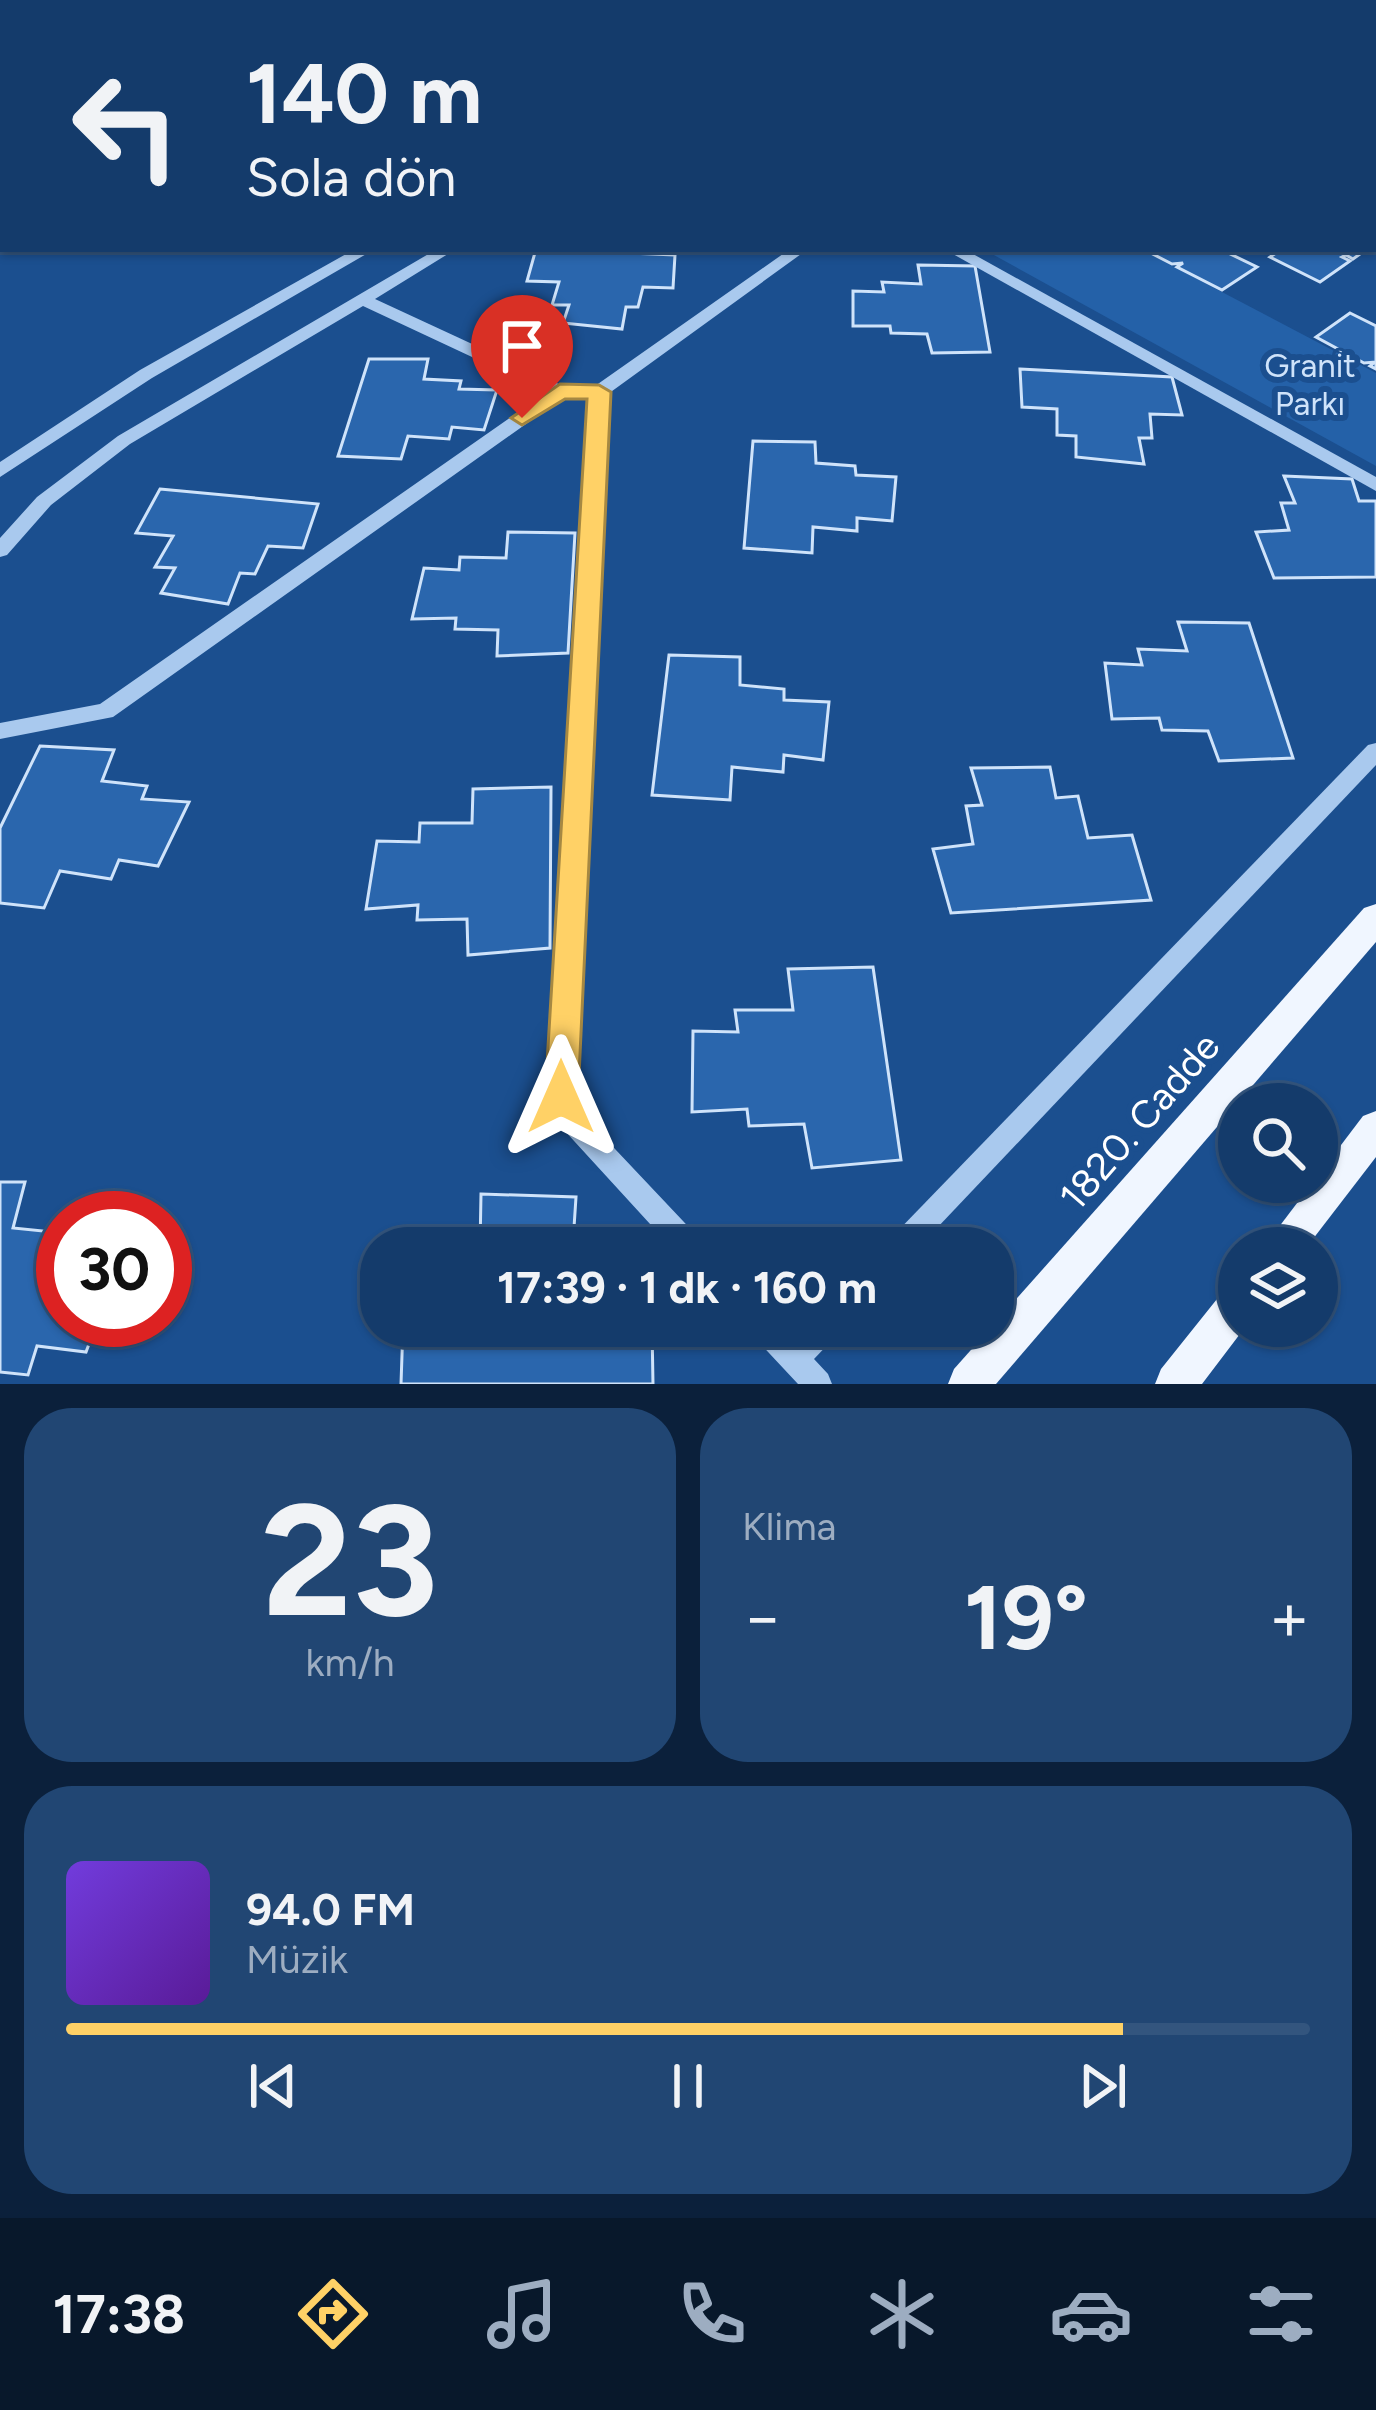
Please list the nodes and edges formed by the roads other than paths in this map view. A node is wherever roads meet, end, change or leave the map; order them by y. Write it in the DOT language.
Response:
graph roads {
  1 [pos="362,252"];
  2 [pos="443,252"];
  3 [pos="796,252"];
  4 [pos="957,252"];
  5 [pos="362,299"];
  6 [pos="560,391"];
  7 [pos="599,392"];
  8 [pos="0,471"];
  9 [pos="1376,485"];
  10 [pos="2,546"];
  11 [pos="0,731"];
  12 [pos="1376,752"];
  13 [pos="1376,917"];
  14 [pos="1376,1128"];
  15 [pos="670,1227"];
  16 [pos="920,1227"];
  17 [pos="1298,1227"];
  18 [pos="1218,1330"];
  19 [pos="783,1347"];
  20 [pos="806,1347"];
  21 [pos="794,1359"];
  22 [pos="818,1384"];
  23 [pos="969,1384"];
  24 [pos="1175,1384"];
  1 -- 8 [label="street"];
  2 -- 5 [label="street"];
  3 -- 7 [label="street"];
  4 -- 9 [label="street"];
  5 -- 6 [label="street"];
  5 -- 10 [label="street"];
  6 -- 7 [label="street"];
  6 -- 11 [label="street"];
  7 -- 15 [label="street"];
  12 -- 16 [label="street"];
  13 -- 23 [label="main road, 1820. Cadde"];
  14 -- 17 [label="main road"];
  18 -- 24 [label="main road"];
  19 -- 21 [label="street"];
  20 -- 21 [label="street"];
  21 -- 22 [label="street"];
}
